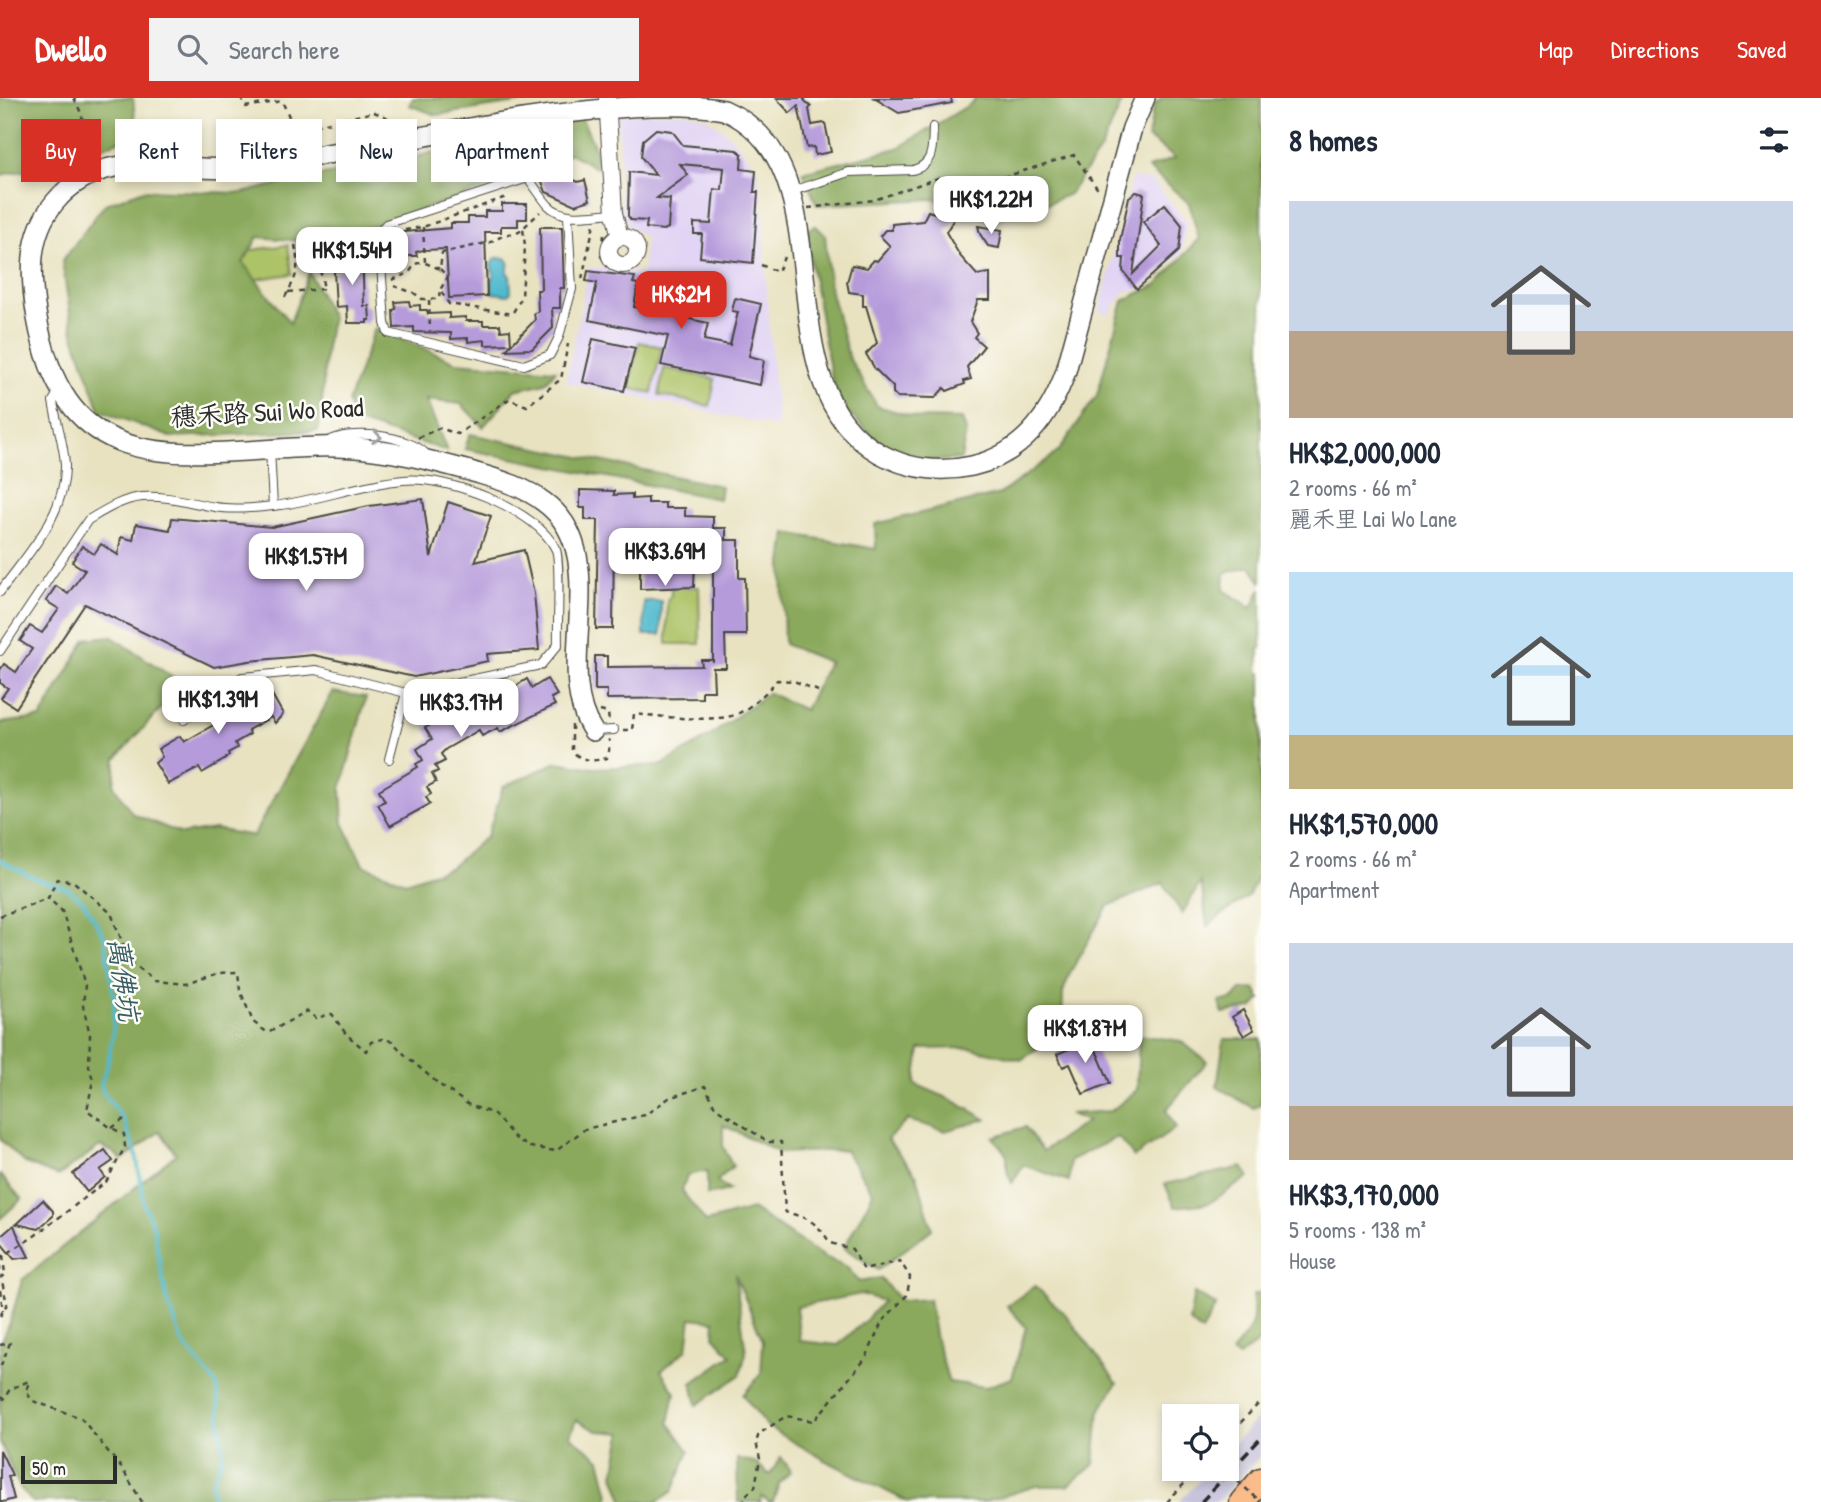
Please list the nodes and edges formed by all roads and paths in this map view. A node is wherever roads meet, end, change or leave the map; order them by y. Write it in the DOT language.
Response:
graph roads {
  1 [pos="74,98"];
  2 [pos="241,98"];
  3 [pos="1145,98"];
  4 [pos="608,101"];
  5 [pos="82,119"];
  6 [pos="343,119"];
  7 [pos="392,119"];
  8 [pos="336,121"];
  9 [pos="933,127"];
  10 [pos="790,192"];
  11 [pos="512,195"];
  12 [pos="1102,196"];
  13 [pos="548,204"];
  14 [pos="804,208"];
  15 [pos="539,212"];
  16 [pos="614,213"];
  17 [pos="568,216"];
  18 [pos="548,217"];
  19 [pos="423,227"];
  20 [pos="523,228"];
  21 [pos="379,233"];
  22 [pos="620,237"];
  23 [pos="295,245"];
  24 [pos="788,250"];
  25 [pos="425,263"];
  26 [pos="761,265"];
  27 [pos="440,269"];
  28 [pos="381,282"];
  29 [pos="440,290"];
  30 [pos="288,292"];
  31 [pos="285,297"];
  32 [pos="429,300"];
  33 [pos="430,338"];
  34 [pos="561,379"];
  35 [pos="60,390"];
  36 [pos="411,442"];
  37 [pos="270,449"];
  38 [pos="273,506"];
  39 [pos="0,592"];
  40 [pos="0,651"];
  41 [pos="818,691"];
  42 [pos="406,692"];
  43 [pos="600,711"];
  44 [pos="184,720"];
  45 [pos="572,724"];
  46 [pos="605,731"];
  47 [pos="390,759"];
  48 [pos="48,898"];
  49 [pos="0,916"];
  50 [pos="128,1116"];
  51 [pos="113,1128"];
  52 [pos="2,1256"];
  53 [pos="0,1266"];
  54 [pos="0,1272"];
  55 [pos="0,1290"];
  56 [pos="1,1315"];
  57 [pos="0,1345"];
  58 [pos="0,1368"];
  59 [pos="0,1397"];
  60 [pos="1261,1401"];
  61 [pos="1239,1422"];
  62 [pos="1261,1480"];
  63 [pos="1187,1481"];
  64 [pos="1238,1481"];
  65 [pos="142,1502"];
  66 [pos="743,1502"];
  67 [pos="1167,1502"];
  68 [pos="1242,1502"];
  69 [pos="1261,1502"];
  1 -- 5 [label="path"];
  2 -- 8 [label="path"];
  3 -- 10 [label="street, 穗禾路 Sui Wo Road"];
  4 -- 10 [label="street, 穗禾路 Sui Wo Road"];
  4 -- 16 [label="street"];
  4 -- 35 [label="street, 穗禾路 Sui Wo Road"];
  6 -- 7 [label="path"];
  9 -- 10 [label="lane"];
  11 -- 19 [label="path"];
  12 -- 14 [label="path"];
  13 -- 15 [label="path"];
  13 -- 17 [label="lane"];
  13 -- 21 [label="lane"];
  15 -- 18 [label="path"];
  15 -- 20 [label="path"];
  16 -- 17 [label="lane"];
  16 -- 22 [label="street"];
  17 -- 28 [label="lane"];
  19 -- 21 [label="path"];
  19 -- 25 [label="path"];
  20 -- 27 [label="path"];
  20 -- 29 [label="path"];
  21 -- 28 [label="lane"];
  21 -- 30 [label="path"];
  23 -- 30 [label="path"];
  24 -- 26 [label="path"];
  25 -- 27 [label="path"];
  25 -- 28 [label="path"];
  27 -- 29 [label="path"];
  28 -- 32 [label="path"];
  29 -- 32 [label="path"];
  30 -- 31 [label="path"];
  32 -- 33 [label="path"];
  34 -- 36 [label="path"];
  35 -- 37 [label="street, 穗禾路 Sui Wo Road"];
  35 -- 39 [label="lane"];
  37 -- 38 [label="lane"];
  37 -- 46 [label="street, 穗禾路 Sui Wo Road"];
  38 -- 40 [label="lane"];
  38 -- 42 [label="lane"];
  41 -- 46 [label="path"];
  42 -- 44 [label="lane"];
  42 -- 47 [label="lane"];
  43 -- 46 [label="path"];
  45 -- 46 [label="path"];
  48 -- 49 [label="path"];
  48 -- 52 [label="path"];
  48 -- 66 [label="path"];
  50 -- 51 [label="path"];
  52 -- 56 [label="path"];
  53 -- 54 [label="path"];
  55 -- 56 [label="path"];
  57 -- 58 [label="path"];
  59 -- 65 [label="path"];
  60 -- 61 [label="path"];
  62 -- 68 [label="highway"];
  63 -- 67 [label="path"];
  64 -- 69 [label="path, bridge"];
}
